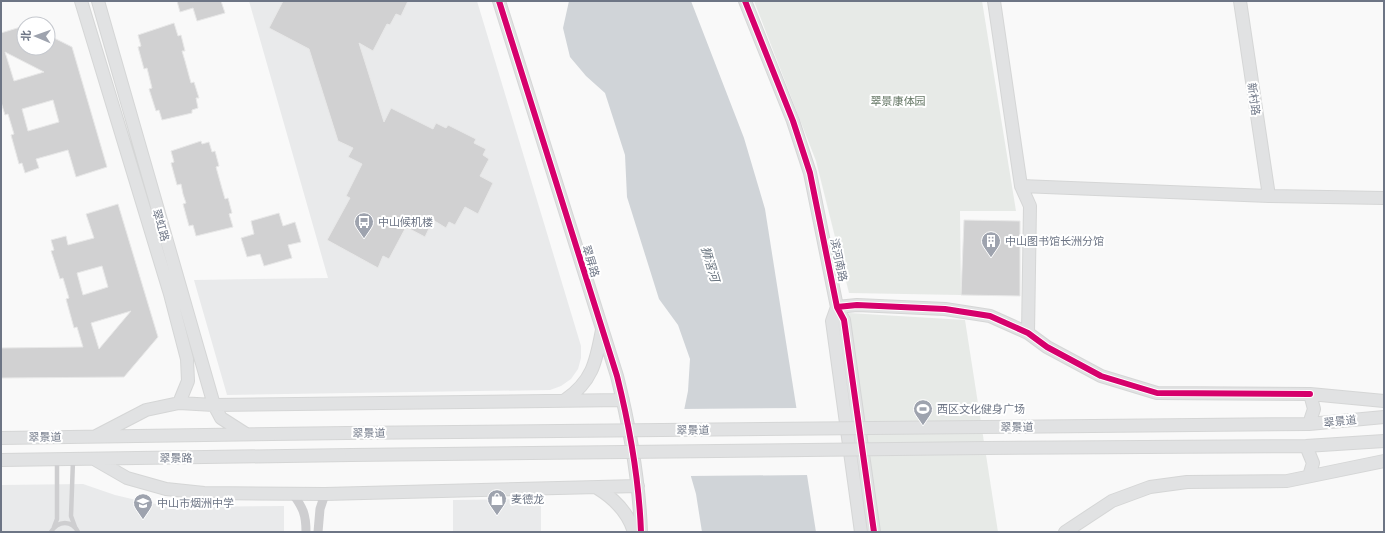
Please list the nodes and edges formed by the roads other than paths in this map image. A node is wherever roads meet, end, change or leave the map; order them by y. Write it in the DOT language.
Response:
graph roads {
  1 [pos="82,1"];
  2 [pos="98,1"];
  3 [pos="499,1"];
  4 [pos="745,1"];
  5 [pos="994,1"];
  6 [pos="1240,1"];
  7 [pos="1021,186"];
  8 [pos="1269,196"];
  9 [pos="1384,198"];
  10 [pos="837,307"];
  11 [pos="602,329"];
  12 [pos="1028,333"];
  13 [pos="1310,394"];
  14 [pos="565,400"];
  15 [pos="623,400"];
  16 [pos="1384,401"];
  17 [pos="179,403"];
  18 [pos="214,405"];
  19 [pos="1384,417"];
  20 [pos="1309,424"];
  21 [pos="246,434"];
  22 [pos="96,436"];
  23 [pos="1,438"];
  24 [pos="1384,441"];
  25 [pos="1306,446"];
  26 [pos="58,459"];
  27 [pos="72,459"];
  28 [pos="94,459"];
  29 [pos="1,460"];
  30 [pos="1384,461"];
  31 [pos="1310,476"];
  32 [pos="638,486"];
  33 [pos="597,488"];
  34 [pos="293,494"];
  35 [pos="326,494"];
  36 [pos="54,527"];
  37 [pos="75,527"];
  38 [pos="51,532"];
  39 [pos="78,532"];
  40 [pos="306,532"];
  41 [pos="318,532"];
  42 [pos="634,532"];
  43 [pos="641,532"];
  44 [pos="861,532"];
  45 [pos="874,532"];
  46 [pos="1065,532"];
  1 -- 17 [label="main road, 翠虹路"];
  2 -- 18 [label="main road, 翠虹路"];
  3 -- 11 [label="main road, 翠屏路"];
  4 -- 10 [label="main road, 滨河南路"];
  5 -- 7 [label="main road"];
  6 -- 8 [label="main road, 新村路"];
  7 -- 8 [label="main road"];
  7 -- 12 [label="main road"];
  8 -- 9 [label="main road"];
  10 -- 12 [label="main road"];
  10 -- 44 [label="main road, 滨河南路"];
  10 -- 45 [label="main road, 滨河南路"];
  11 -- 14 [label="main road"];
  11 -- 15 [label="main road, 翠屏路"];
  12 -- 13 [label="main road"];
  13 -- 16 [label="main road"];
  13 -- 20 [label="main road"];
  14 -- 15 [label="main road"];
  14 -- 18 [label="main road"];
  15 -- 32 [label="main road, 翠屏路"];
  17 -- 18 [label="main road"];
  17 -- 22 [label="main road"];
  18 -- 21 [label="main road, 翠虹路"];
  19 -- 20 [label="main road, 翠景道"];
  20 -- 21 [label="main road, 翠景道, bridge"];
  21 -- 22 [label="main road, 翠景道"];
  22 -- 23 [label="main road, 翠景道"];
  24 -- 25 [label="main road, 翠景路"];
  25 -- 28 [label="main road, 翠景路, bridge"];
  25 -- 31 [label="main road"];
  26 -- 27 [label="main road, 翠景路"];
  26 -- 29 [label="main road, 翠景路"];
  26 -- 36 [label="lane"];
  27 -- 28 [label="main road, 翠景路"];
  27 -- 37 [label="lane"];
  28 -- 34 [label="main road"];
  30 -- 31 [label="main road"];
  31 -- 46 [label="main road"];
  32 -- 33 [label="main road"];
  32 -- 43 [label="main road, 翠屏路"];
  33 -- 35 [label="main road"];
  33 -- 42 [label="main road"];
  34 -- 35 [label="main road"];
  34 -- 40 [label="street"];
  35 -- 41 [label="street"];
  36 -- 37 [label="lane"];
  36 -- 38 [label="lane"];
  37 -- 39 [label="lane"];
}
